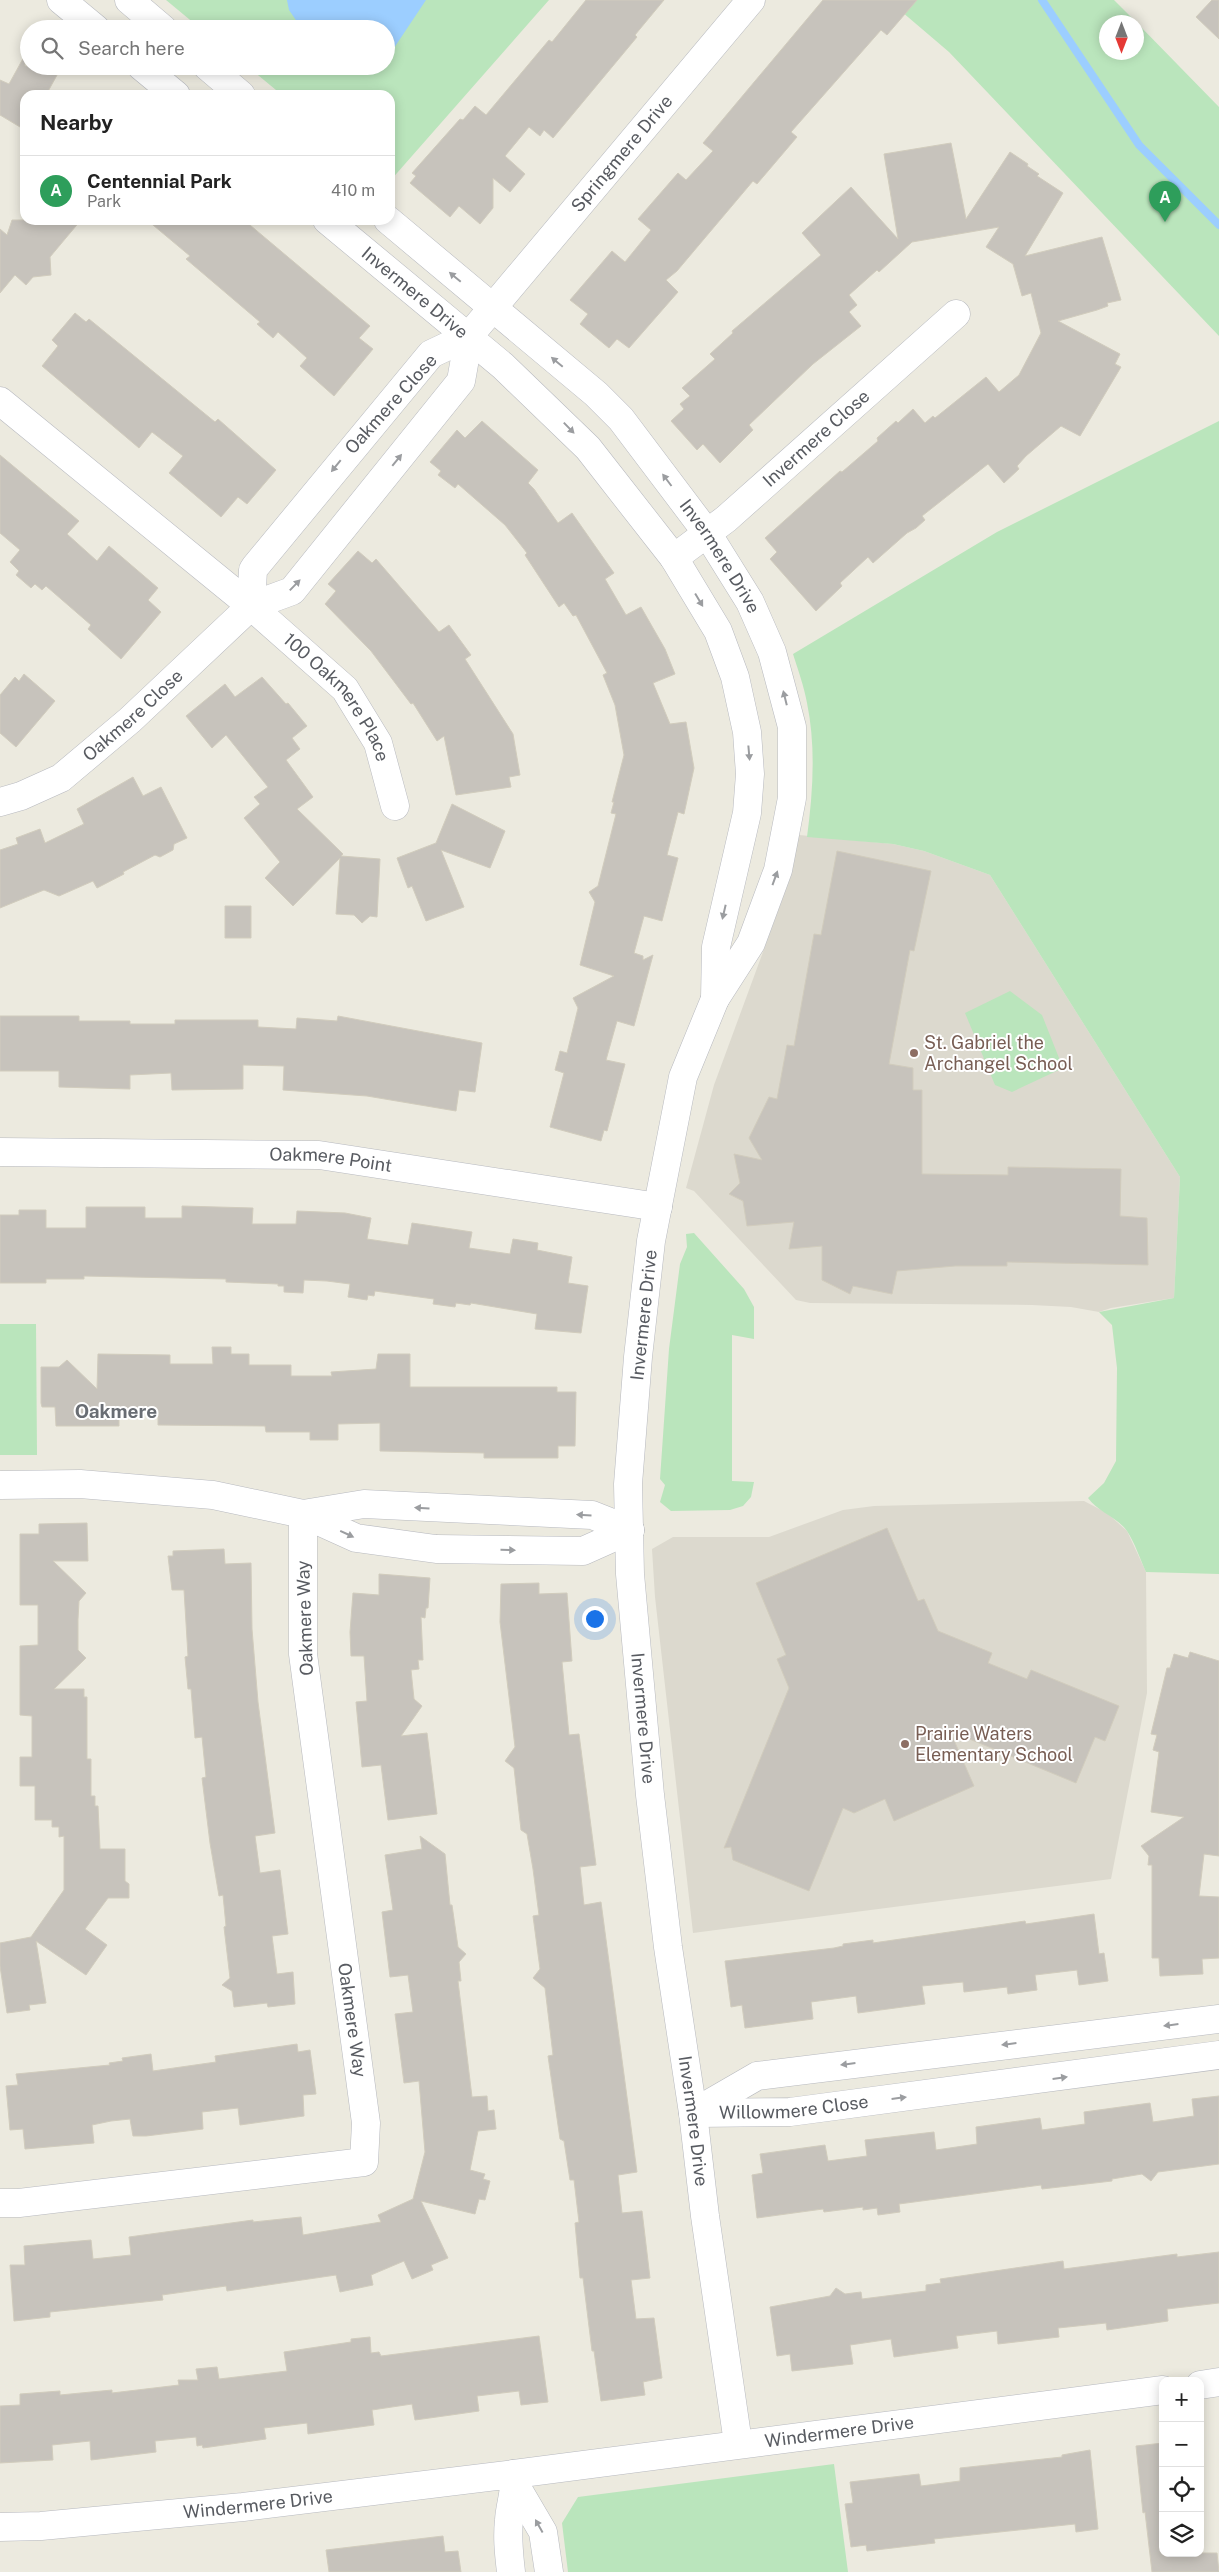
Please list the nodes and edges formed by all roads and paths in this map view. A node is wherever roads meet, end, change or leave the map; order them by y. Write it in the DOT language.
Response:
graph roads {
  1 [pos="61,0"];
  2 [pos="129,0"];
  3 [pos="751,0"];
  4 [pos="85,20"];
  5 [pos="152,20"];
  6 [pos="152,75"];
  7 [pos="218,75"];
  8 [pos="170,90"];
  9 [pos="235,90"];
  10 [pos="333,225"];
  11 [pos="394,225"];
  12 [pos="493,308"];
  13 [pos="956,314"];
  14 [pos="468,336"];
  15 [pos="0,401"];
  16 [pos="707,533"];
  17 [pos="674,558"];
  18 [pos="251,606"];
  19 [pos="0,802"];
  20 [pos="395,806"];
  21 [pos="715,999"];
  22 [pos="0,1152"];
  23 [pos="658,1207"];
  24 [pos="0,1485"];
  25 [pos="303,1514"];
  26 [pos="630,1530"];
  27 [pos="1219,2019"];
  28 [pos="1219,2055"];
  29 [pos="693,2113"];
  30 [pos="0,2203"];
  31 [pos="1219,2382"];
  32 [pos="1204,2384"];
  33 [pos="1159,2391"];
  34 [pos="738,2444"];
  35 [pos="515,2480"];
  36 [pos="0,2527"];
  37 [pos="511,2572"];
  38 [pos="549,2572"];
  1 -- 4 [label="street"];
  2 -- 5 [label="street"];
  3 -- 12 [label="street, Springmere Drive"];
  6 -- 8 [label="street"];
  7 -- 9 [label="street"];
  10 -- 14 [label="street, Invermere Drive"];
  12 -- 11 [label="street, Invermere Drive, one-way"];
  12 -- 14 [label="street, Springmere Drive"];
  16 -- 12 [label="street, Invermere Drive, one-way"];
  13 -- 16 [label="street, Invermere Close"];
  14 -- 17 [label="street, Invermere Drive, one-way"];
  14 -- 18 [label="street, Oakmere Close, one-way"];
  18 -- 14 [label="street, Oakmere Close, one-way"];
  15 -- 18 [label="street"];
  16 -- 17 [label="street, Invermere Close"];
  21 -- 16 [label="street, Invermere Drive, one-way"];
  17 -- 21 [label="street, Invermere Drive, one-way"];
  18 -- 19 [label="street, Oakmere Close"];
  18 -- 20 [label="street, 100 Oakmere Place"];
  21 -- 23 [label="street, Invermere Drive"];
  22 -- 23 [label="street, Oakmere Point"];
  23 -- 26 [label="street, Invermere Drive"];
  24 -- 25 [label="street"];
  26 -- 25 [label="street, one-way"];
  25 -- 26 [label="street, one-way"];
  25 -- 30 [label="street, Oakmere Way"];
  26 -- 29 [label="street, Invermere Drive"];
  27 -- 29 [label="street, Willowmere Close, one-way"];
  29 -- 28 [label="street, Willowmere Close, one-way"];
  29 -- 34 [label="street, Invermere Drive"];
  31 -- 32 [label="street"];
  33 -- 34 [label="street, Windermere Drive"];
  34 -- 35 [label="street, Windermere Drive"];
  35 -- 36 [label="street, Windermere Drive"];
  35 -- 37 [label="street"];
  38 -- 35 [label="street, one-way"];
}
